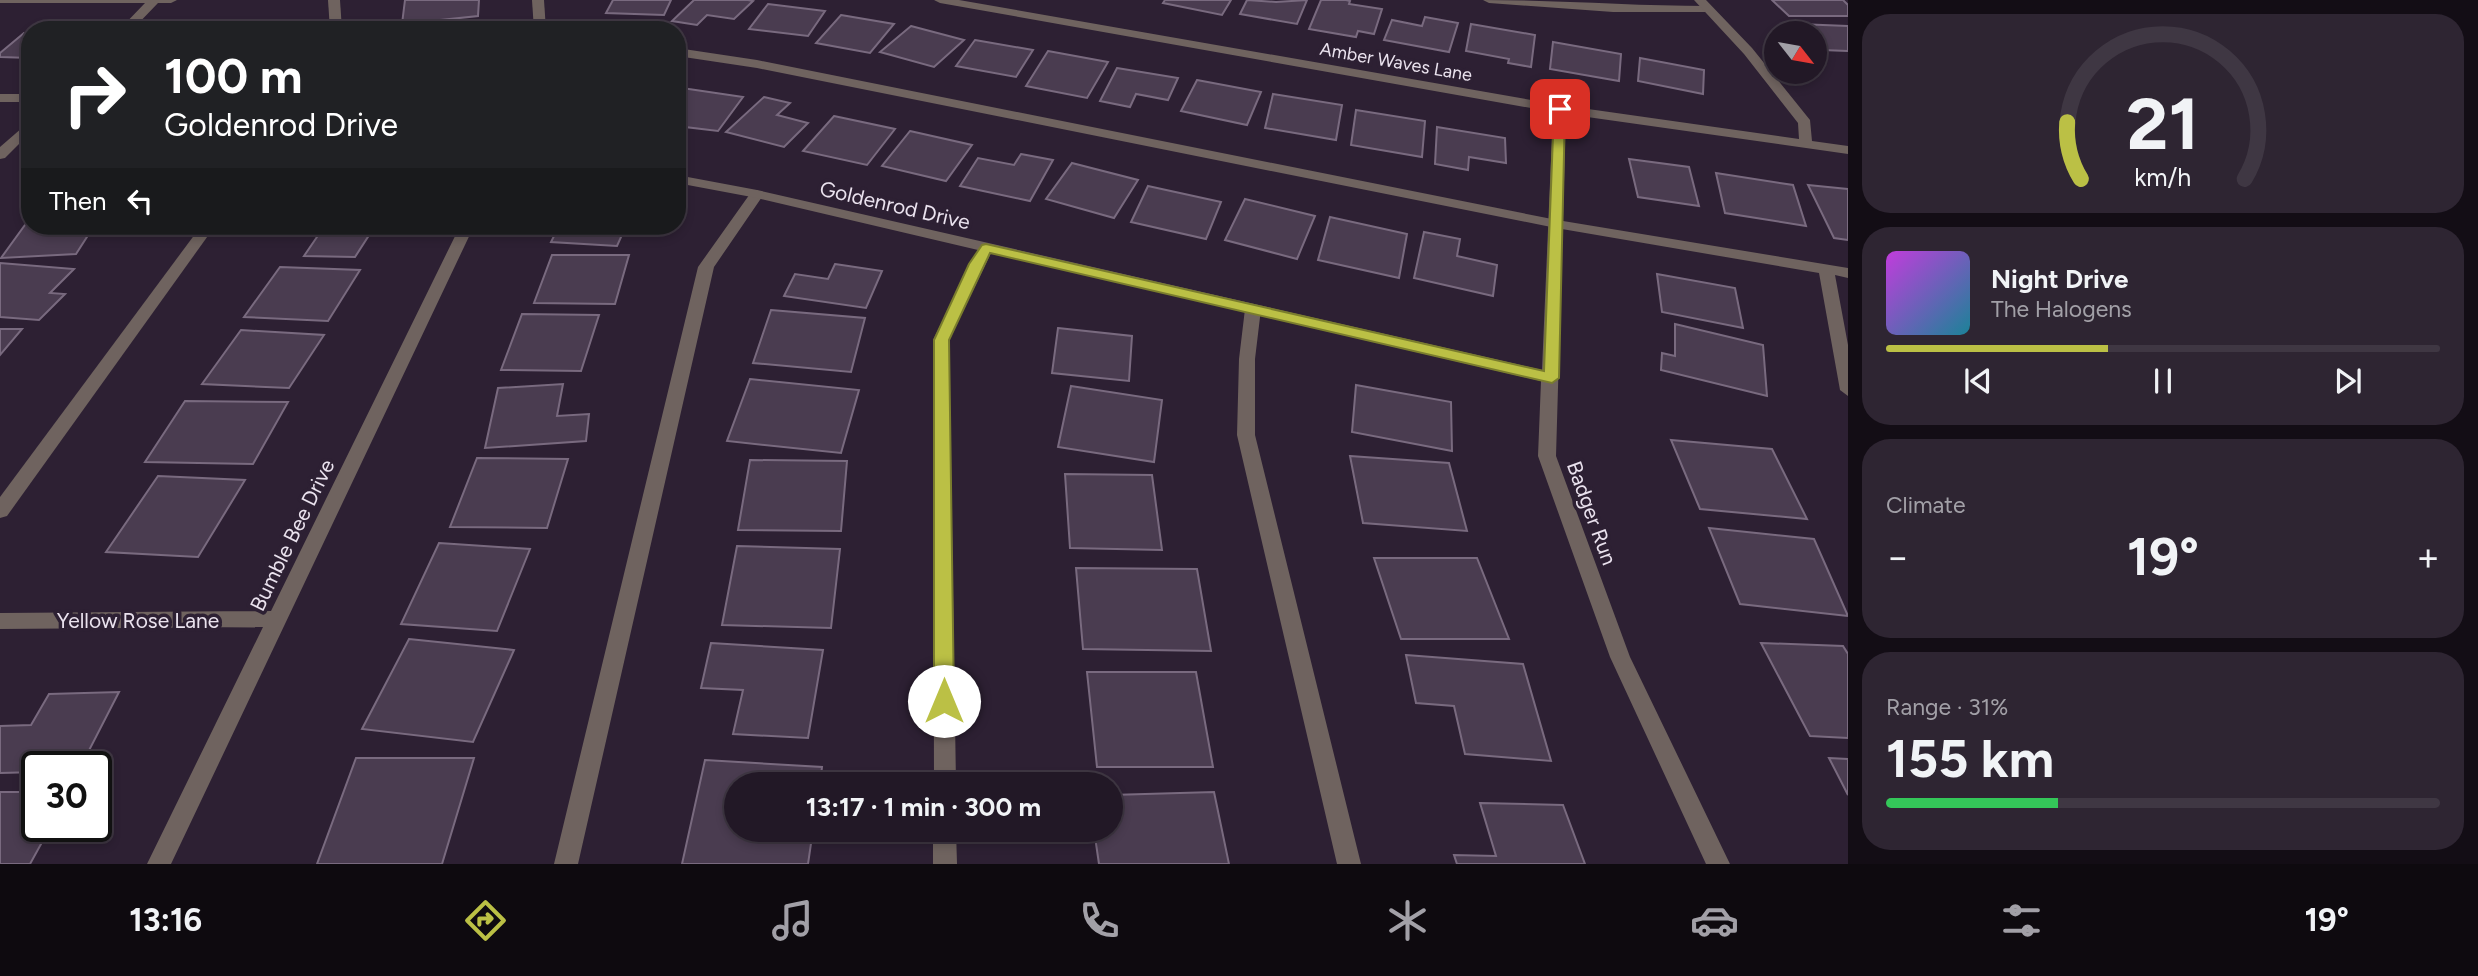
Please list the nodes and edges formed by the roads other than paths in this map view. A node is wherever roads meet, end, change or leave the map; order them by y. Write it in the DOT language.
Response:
graph roads {
  1 [pos="0,0"];
  2 [pos="73,0"];
  3 [pos="171,0"];
  4 [pos="334,0"];
  5 [pos="538,0"];
  6 [pos="940,0"];
  7 [pos="1489,0"];
  8 [pos="154,1"];
  9 [pos="1513,2"];
  10 [pos="1704,5"];
  11 [pos="134,21"];
  12 [pos="335,21"];
  13 [pos="539,21"];
  14 [pos="686,53"];
  15 [pos="0,98"];
  16 [pos="21,98"];
  17 [pos="1560,109"];
  18 [pos="21,134"];
  19 [pos="1805,146"];
  20 [pos="1848,150"];
  21 [pos="0,155"];
  22 [pos="686,182"];
  23 [pos="757,194"];
  24 [pos="1556,224"];
  25 [pos="201,235"];
  26 [pos="463,235"];
  27 [pos="986,248"];
  28 [pos="1826,270"];
  29 [pos="1848,273"];
  30 [pos="1253,309"];
  31 [pos="1552,378"];
  32 [pos="1848,390"];
  33 [pos="0,511"];
  34 [pos="276,619"];
  35 [pos="0,621"];
  36 [pos="944,772"];
  37 [pos="945,842"];
  38 [pos="159,864"];
  39 [pos="566,864"];
  40 [pos="945,864"];
  41 [pos="1349,864"];
  42 [pos="1718,864"];
  1 -- 2 [label="street"];
  2 -- 8 [label="street"];
  3 -- 8 [label="street"];
  4 -- 12 [label="street"];
  5 -- 13 [label="street"];
  6 -- 17 [label="street, Amber Waves Lane"];
  7 -- 9 [label="street"];
  8 -- 11 [label="street"];
  9 -- 10 [label="street"];
  10 -- 19 [label="street"];
  14 -- 24 [label="street"];
  15 -- 16 [label="street"];
  17 -- 19 [label="street, Amber Waves Lane"];
  17 -- 24 [label="street, Badger Run"];
  18 -- 21 [label="street"];
  19 -- 20 [label="street, Amber Waves Lane"];
  22 -- 23 [label="street, Goldenrod Drive"];
  23 -- 27 [label="street, Goldenrod Drive"];
  23 -- 39 [label="street"];
  24 -- 28 [label="street"];
  24 -- 31 [label="street, Badger Run"];
  25 -- 33 [label="street"];
  26 -- 34 [label="street, Bumble Bee Drive"];
  27 -- 30 [label="street, Goldenrod Drive"];
  27 -- 36 [label="street"];
  28 -- 29 [label="street"];
  28 -- 32 [label="street"];
  30 -- 31 [label="street, Goldenrod Drive"];
  30 -- 41 [label="street"];
  31 -- 42 [label="street, Badger Run"];
  34 -- 35 [label="street, Yellow Rose Lane"];
  34 -- 38 [label="street, Bumble Bee Drive"];
  37 -- 40 [label="street"];
}
